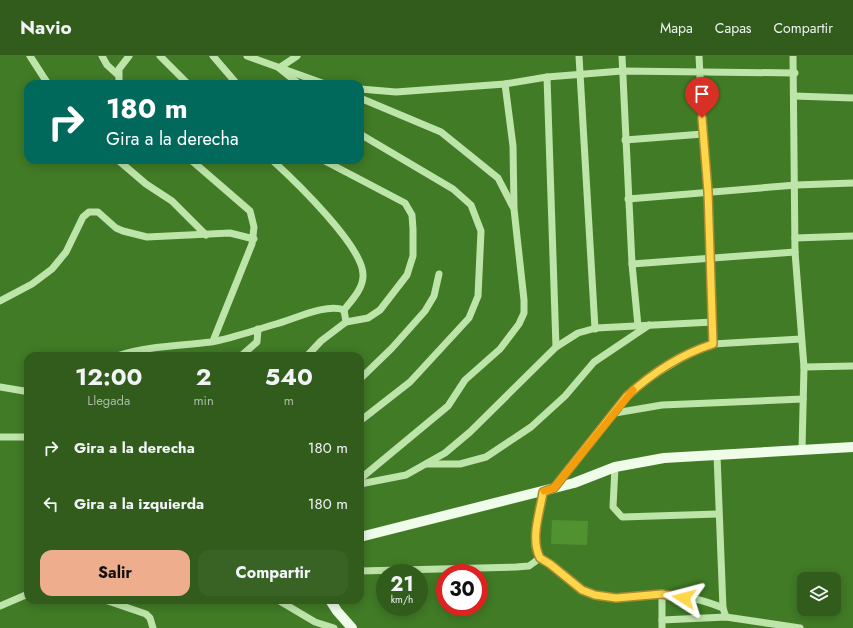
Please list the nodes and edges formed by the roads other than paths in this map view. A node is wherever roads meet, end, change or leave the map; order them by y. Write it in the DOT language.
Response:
graph roads {
  1 [pos="30,56"];
  2 [pos="102,56"];
  3 [pos="128,56"];
  4 [pos="160,56"];
  5 [pos="223,56"];
  6 [pos="247,56"];
  7 [pos="297,56"];
  8 [pos="579,56"];
  9 [pos="622,56"];
  10 [pos="699,56"];
  11 [pos="794,56"];
  12 [pos="214,58"];
  13 [pos="279,68"];
  14 [pos="699,71"];
  15 [pos="622,72"];
  16 [pos="795,73"];
  17 [pos="118,74"];
  18 [pos="582,74"];
  19 [pos="547,77"];
  20 [pos="45,80"];
  21 [pos="119,80"];
  22 [pos="184,80"];
  23 [pos="233,80"];
  24 [pos="294,80"];
  25 [pos="314,80"];
  26 [pos="505,84"];
  27 [pos="364,90"];
  28 [pos="794,96"];
  29 [pos="853,98"];
  30 [pos="364,100"];
  31 [pos="702,134"];
  32 [pos="364,136"];
  33 [pos="625,140"];
  34 [pos="123,164"];
  35 [pos="196,164"];
  36 [pos="276,164"];
  37 [pos="331,164"];
  38 [pos="853,183"];
  39 [pos="796,185"];
  40 [pos="708,192"];
  41 [pos="628,199"];
  42 [pos="514,210"];
  43 [pos="206,235"];
  44 [pos="853,236"];
  45 [pos="795,238"];
  46 [pos="254,239"];
  47 [pos="795,252"];
  48 [pos="710,258"];
  49 [pos="632,264"];
  50 [pos="439,274"];
  51 [pos="0,301"];
  52 [pos="344,310"];
  53 [pos="346,322"];
  54 [pos="713,322"];
  55 [pos="638,326"];
  56 [pos="648,326"];
  57 [pos="258,329"];
  58 [pos="595,329"];
  59 [pos="802,339"];
  60 [pos="212,341"];
  61 [pos="713,344"];
  62 [pos="556,347"];
  63 [pos="142,352"];
  64 [pos="246,352"];
  65 [pos="311,352"];
  66 [pos="853,366"];
  67 [pos="804,367"];
  68 [pos="364,375"];
  69 [pos="0,387"];
  70 [pos="24,391"];
  71 [pos="803,399"];
  72 [pos="615,413"];
  73 [pos="364,418"];
  74 [pos="0,437"];
  75 [pos="24,437"];
  76 [pos="853,447"];
  77 [pos="802,449"];
  78 [pos="717,455"];
  79 [pos="426,464"];
  80 [pos="615,467"];
  81 [pos="364,476"];
  82 [pos="364,483"];
  83 [pos="554,488"];
  84 [pos="543,492"];
  85 [pos="718,514"];
  86 [pos="364,536"];
  87 [pos="540,558"];
  88 [pos="364,571"];
  89 [pos="662,594"];
  90 [pos="24,596"];
  91 [pos="117,604"];
  92 [pos="285,604"];
  93 [pos="333,604"];
  94 [pos="0,606"];
  95 [pos="723,608"];
  96 [pos="726,617"];
  97 [pos="662,620"];
  98 [pos="153,628"];
  99 [pos="334,628"];
  100 [pos="352,628"];
  101 [pos="662,628"];
  102 [pos="800,628"];
  1 -- 20 [label="street"];
  2 -- 17 [label="street"];
  3 -- 17 [label="street"];
  4 -- 22 [label="street"];
  5 -- 12 [label="street"];
  6 -- 13 [label="street"];
  7 -- 13 [label="street"];
  8 -- 18 [label="street"];
  9 -- 15 [label="street"];
  10 -- 14 [label="street"];
  11 -- 16 [label="street"];
  12 -- 23 [label="street"];
  13 -- 24 [label="street"];
  13 -- 25 [label="street"];
  14 -- 15 [label="street"];
  14 -- 16 [label="street"];
  14 -- 31 [label="street"];
  15 -- 18 [label="street"];
  15 -- 33 [label="street"];
  16 -- 28 [label="street"];
  17 -- 21 [label="street"];
  18 -- 19 [label="street"];
  18 -- 58 [label="street"];
  19 -- 26 [label="street"];
  19 -- 62 [label="street"];
  26 -- 27 [label="street"];
  26 -- 42 [label="street"];
  28 -- 29 [label="street"];
  28 -- 39 [label="street"];
  30 -- 42 [label="street"];
  31 -- 33 [label="street"];
  31 -- 40 [label="street"];
  32 -- 73 [label="street"];
  33 -- 41 [label="street"];
  34 -- 43 [label="street"];
  35 -- 46 [label="street"];
  36 -- 52 [label="street"];
  37 -- 53 [label="street"];
  38 -- 39 [label="street"];
  39 -- 40 [label="street"];
  39 -- 45 [label="street"];
  40 -- 41 [label="street"];
  40 -- 48 [label="street"];
  41 -- 49 [label="street"];
  42 -- 81 [label="street"];
  43 -- 46 [label="street"];
  43 -- 51 [label="street"];
  44 -- 45 [label="street"];
  45 -- 47 [label="street"];
  46 -- 60 [label="street"];
  47 -- 48 [label="street"];
  47 -- 59 [label="street"];
  48 -- 49 [label="street"];
  48 -- 54 [label="street"];
  49 -- 55 [label="street"];
  50 -- 68 [label="street"];
  52 -- 53 [label="street"];
  52 -- 57 [label="street"];
  53 -- 65 [label="street"];
  54 -- 56 [label="street"];
  54 -- 61 [label="street"];
  55 -- 56 [label="street"];
  55 -- 58 [label="street"];
  56 -- 79 [label="street"];
  57 -- 60 [label="street"];
  57 -- 64 [label="street"];
  58 -- 62 [label="street"];
  59 -- 61 [label="street"];
  59 -- 67 [label="street"];
  60 -- 63 [label="street"];
  61 -- 72 [label="street"];
  62 -- 79 [label="street"];
  66 -- 67 [label="street"];
  67 -- 71 [label="street"];
  69 -- 70 [label="street"];
  71 -- 72 [label="street"];
  71 -- 77 [label="street"];
  72 -- 83 [label="street"];
  74 -- 75 [label="street"];
  76 -- 77 [label="main road"];
  77 -- 78 [label="main road"];
  78 -- 80 [label="main road"];
  78 -- 85 [label="street"];
  79 -- 82 [label="street"];
  80 -- 83 [label="main road"];
  80 -- 85 [label="street"];
  83 -- 84 [label="main road"];
  84 -- 86 [label="main road"];
  84 -- 87 [label="street"];
  85 -- 95 [label="street"];
  87 -- 88 [label="street"];
  87 -- 89 [label="street"];
  89 -- 95 [label="street"];
  89 -- 97 [label="street"];
  90 -- 94 [label="street"];
  91 -- 98 [label="street"];
  92 -- 99 [label="street"];
  93 -- 100 [label="main road"];
  95 -- 96 [label="street"];
  96 -- 97 [label="street"];
  96 -- 102 [label="street"];
  97 -- 101 [label="street"];
}
